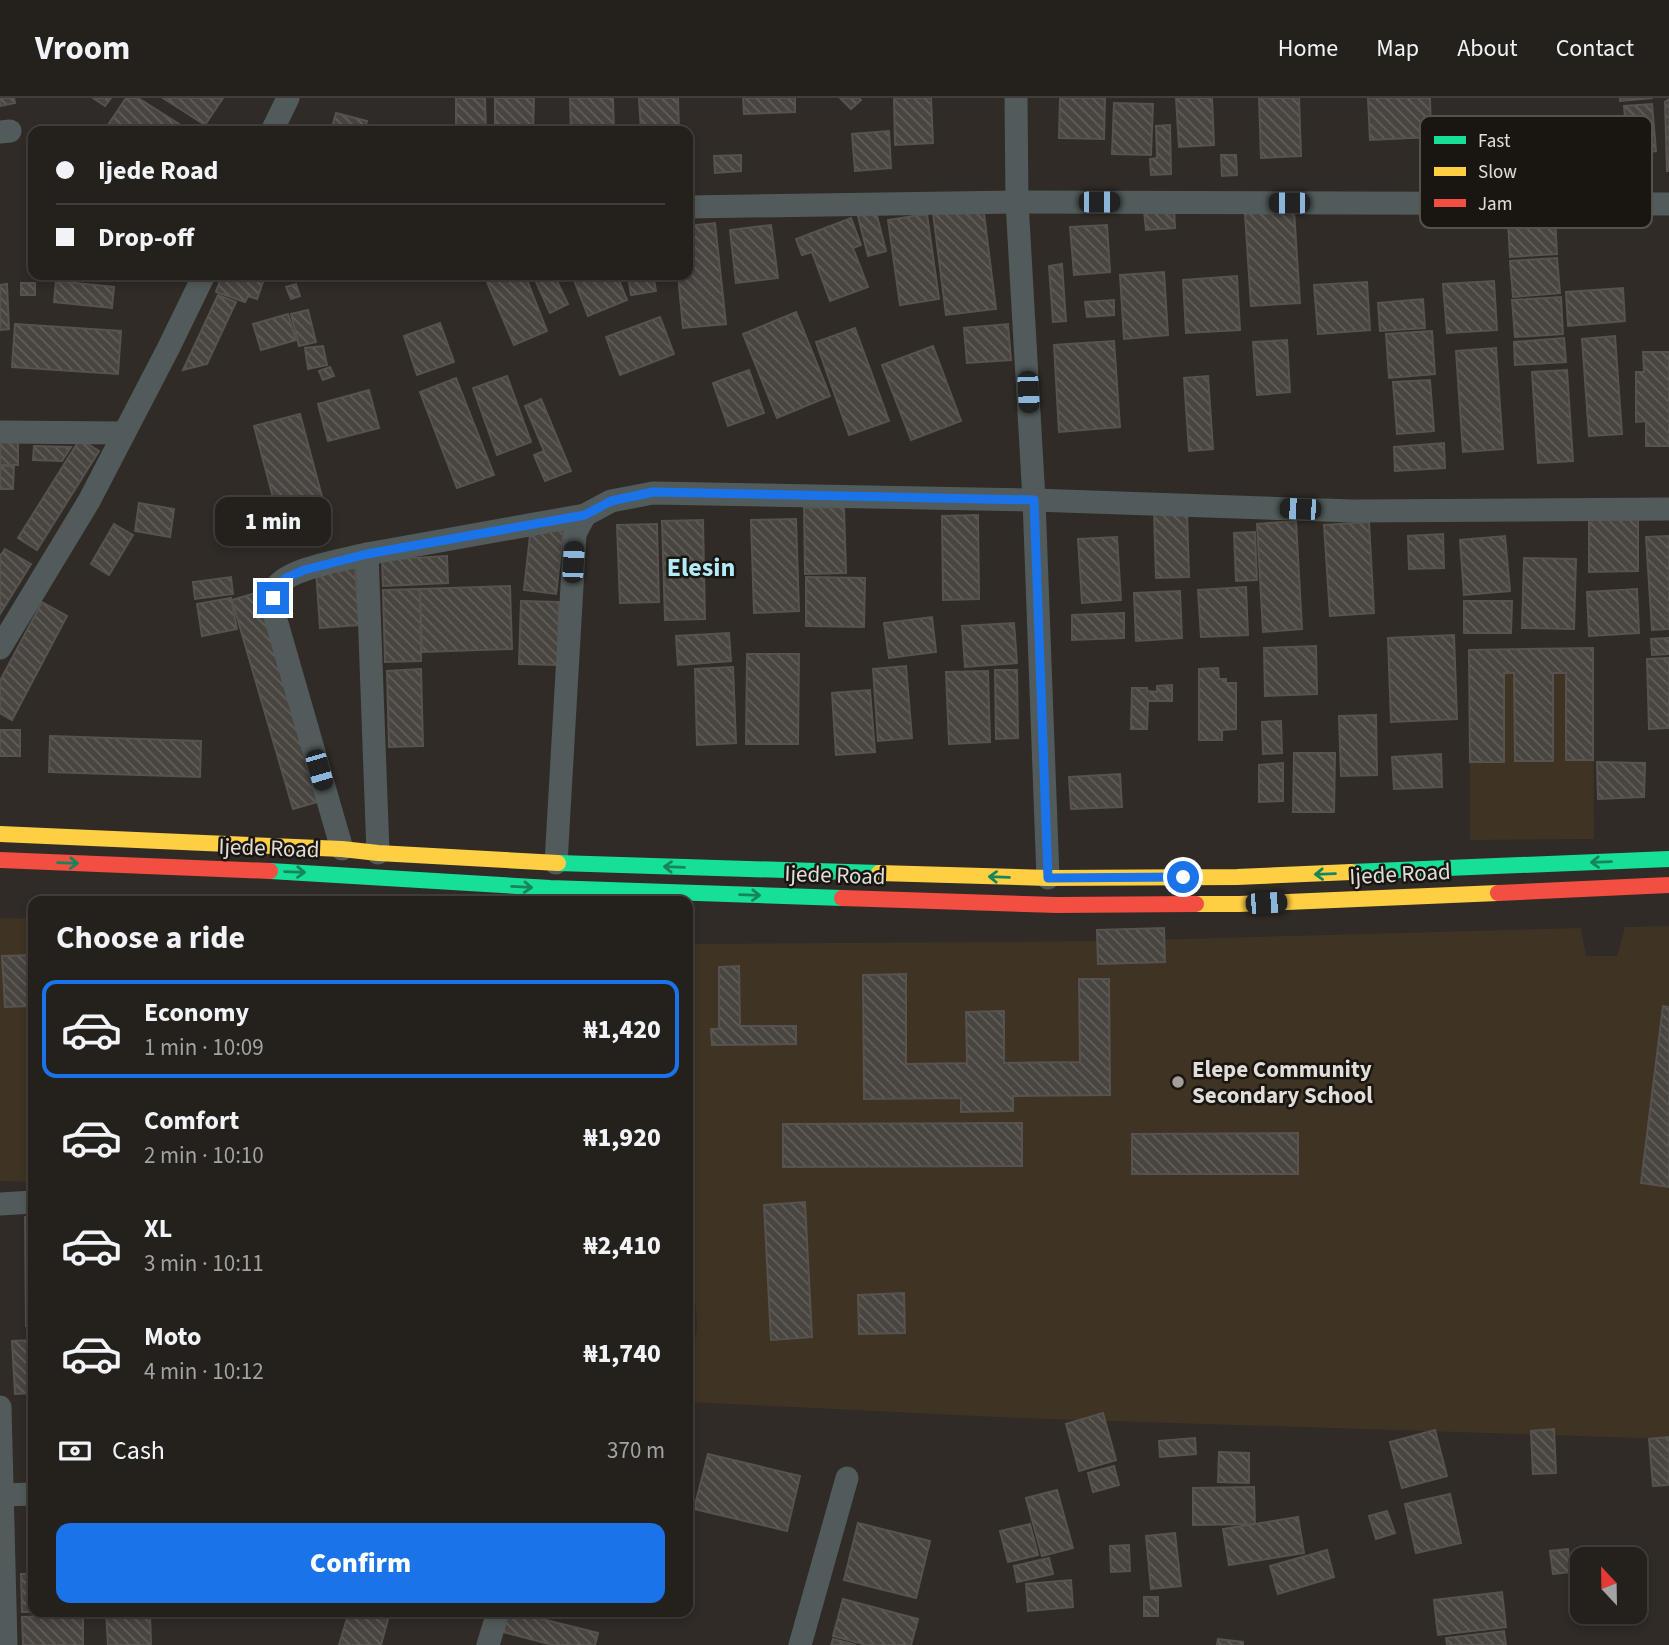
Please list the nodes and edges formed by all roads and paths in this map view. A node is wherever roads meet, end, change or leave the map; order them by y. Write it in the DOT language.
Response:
graph roads {
  1 [pos="288,98"];
  2 [pos="1016,98"];
  3 [pos="274,126"];
  4 [pos="1017,202"];
  5 [pos="1420,203"];
  6 [pos="693,207"];
  7 [pos="202,280"];
  8 [pos="0,432"];
  9 [pos="124,433"];
  10 [pos="1034,500"];
  11 [pos="1669,509"];
  12 [pos="585,515"];
  13 [pos="367,554"];
  14 [pos="0,648"];
  15 [pos="0,834"];
  16 [pos="342,849"];
  17 [pos="378,853"];
  18 [pos="1669,859"];
  19 [pos="0,860"];
  20 [pos="556,863"];
  21 [pos="1237,877"];
  22 [pos="1048,878"];
  23 [pos="1669,884"];
  24 [pos="549,895"];
  25 [pos="600,896"];
  26 [pos="693,898"];
  27 [pos="1239,904"];
  28 [pos="28,1202"];
  29 [pos="0,1204"];
  30 [pos="0,1407"];
  31 [pos="847,1478"];
  32 [pos="28,1494"];
  33 [pos="2,1495"];
  34 [pos="496,1617"];
  35 [pos="6,1645"];
  36 [pos="488,1645"];
  37 [pos="800,1645"];
  1 -- 3 [label="street"];
  2 -- 4 [label="street"];
  4 -- 5 [label="street"];
  4 -- 6 [label="street"];
  4 -- 10 [label="street"];
  7 -- 9 [label="street"];
  8 -- 9 [label="street"];
  9 -- 14 [label="street"];
  10 -- 11 [label="street"];
  10 -- 12 [label="street"];
  10 -- 22 [label="street"];
  12 -- 13 [label="street"];
  12 -- 20 [label="street"];
  13 -- 16 [label="street"];
  13 -- 17 [label="street"];
  15 -- 16 [label="main road, Ijede Road"];
  16 -- 17 [label="main road, Ijede Road"];
  17 -- 20 [label="main road, Ijede Road"];
  18 -- 21 [label="main road, Ijede Road, one-way"];
  19 -- 24 [label="main road, Ijede Road, one-way"];
  22 -- 20 [label="main road, Ijede Road, one-way"];
  21 -- 22 [label="main road, Ijede Road"];
  21 -- 27 [label="main road"];
  23 -- 27 [label="main road, Ijede Road"];
  24 -- 25 [label="main road, Ijede Road, one-way"];
  26 -- 27 [label="main road, Ijede Road, one-way"];
  28 -- 29 [label="street"];
  30 -- 33 [label="street"];
  31 -- 37 [label="street"];
  32 -- 33 [label="street"];
  33 -- 35 [label="street"];
  34 -- 36 [label="street"];
}
